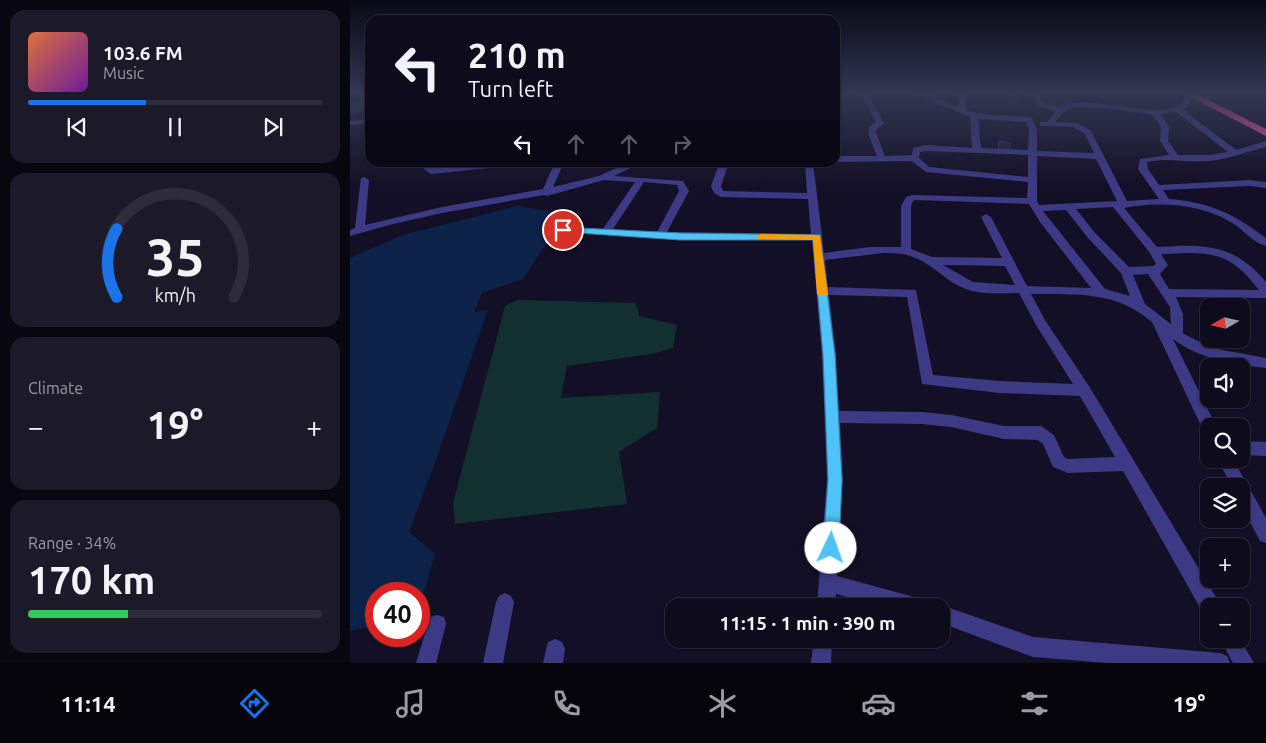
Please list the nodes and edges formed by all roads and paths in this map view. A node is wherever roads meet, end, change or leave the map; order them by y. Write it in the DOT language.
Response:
graph roads {
  1 [pos="879,124"];
  2 [pos="975,124"];
  3 [pos="1031,124"];
  4 [pos="1049,124"];
  5 [pos="1163,124"];
  6 [pos="1197,124"];
  7 [pos="1248,124"];
  8 [pos="1266,133"];
  9 [pos="1266,144"];
  10 [pos="977,151"];
  11 [pos="1234,152"];
  12 [pos="1032,154"];
  13 [pos="1098,156"];
  14 [pos="914,158"];
  15 [pos="840,159"];
  16 [pos="882,159"];
  17 [pos="1176,159"];
  18 [pos="430,167"];
  19 [pos="469,167"];
  20 [pos="557,167"];
  21 [pos="627,167"];
  22 [pos="722,167"];
  23 [pos="810,167"];
  24 [pos="602,178"];
  25 [pos="641,179"];
  26 [pos="364,180"];
  27 [pos="1031,180"];
  28 [pos="1266,185"];
  29 [pos="1156,188"];
  30 [pos="547,193"];
  31 [pos="813,196"];
  32 [pos="1166,202"];
  33 [pos="1033,204"];
  34 [pos="1120,205"];
  35 [pos="1069,207"];
  36 [pos="986,216"];
  37 [pos="360,230"];
  38 [pos="563,230"];
  39 [pos="350,233"];
  40 [pos="605,233"];
  41 [pos="660,235"];
  42 [pos="817,237"];
  43 [pos="1266,243"];
  44 [pos="906,251"];
  45 [pos="1154,251"];
  46 [pos="819,258"];
  47 [pos="931,261"];
  48 [pos="1010,262"];
  49 [pos="1156,270"];
  50 [pos="1126,271"];
  51 [pos="822,290"];
  52 [pos="1023,290"];
  53 [pos="1101,292"];
  54 [pos="1266,292"];
  55 [pos="1166,293"];
  56 [pos="1140,306"];
  57 [pos="1157,320"];
  58 [pos="1176,335"];
  59 [pos="1266,363"];
  60 [pos="1084,390"];
  61 [pos="832,418"];
  62 [pos="1205,418"];
  63 [pos="1250,448"];
  64 [pos="1266,449"];
  65 [pos="1128,464"];
  66 [pos="1250,504"];
  67 [pos="1266,535"];
  68 [pos="829,582"];
  69 [pos="827,598"];
  70 [pos="886,598"];
  71 [pos="1205,598"];
  72 [pos="505,602"];
  73 [pos="950,617"];
  74 [pos="437,624"];
  75 [pos="822,648"];
  76 [pos="1235,648"];
  77 [pos="426,663"];
  78 [pos="493,663"];
  79 [pos="821,663"];
  80 [pos="1220,663"];
  81 [pos="1244,663"];
  1 -- 16 [label="street"];
  2 -- 10 [label="street"];
  3 -- 4 [label="street"];
  3 -- 12 [label="street"];
  4 -- 13 [label="street"];
  5 -- 17 [label="street"];
  6 -- 11 [label="street"];
  7 -- 8 [label="highway"];
  9 -- 11 [label="street"];
  10 -- 12 [label="street"];
  10 -- 14 [label="street"];
  11 -- 17 [label="street"];
  12 -- 13 [label="street"];
  12 -- 27 [label="street"];
  13 -- 34 [label="street"];
  14 -- 16 [label="street"];
  14 -- 27 [label="street"];
  15 -- 16 [label="street"];
  17 -- 29 [label="street"];
  18 -- 19 [label="street"];
  20 -- 30 [label="street"];
  21 -- 24 [label="street"];
  22 -- 31 [label="street"];
  23 -- 31 [label="street"];
  24 -- 25 [label="street"];
  24 -- 30 [label="street"];
  25 -- 40 [label="street"];
  25 -- 41 [label="street"];
  26 -- 37 [label="street"];
  27 -- 33 [label="street"];
  28 -- 29 [label="street"];
  29 -- 32 [label="street"];
  30 -- 37 [label="street"];
  31 -- 42 [label="street"];
  32 -- 34 [label="street"];
  32 -- 43 [label="street"];
  33 -- 35 [label="street"];
  33 -- 44 [label="street"];
  33 -- 53 [label="street"];
  34 -- 35 [label="street"];
  34 -- 45 [label="street"];
  35 -- 50 [label="street"];
  36 -- 48 [label="street"];
  37 -- 39 [label="street"];
  38 -- 40 [label="street"];
  40 -- 41 [label="street"];
  41 -- 42 [label="street"];
  42 -- 46 [label="street"];
  44 -- 46 [label="street"];
  44 -- 47 [label="street"];
  45 -- 49 [label="street"];
  45 -- 54 [label="street"];
  46 -- 51 [label="street"];
  47 -- 48 [label="street"];
  47 -- 52 [label="street"];
  48 -- 52 [label="street"];
  49 -- 50 [label="street"];
  49 -- 55 [label="street"];
  50 -- 56 [label="street"];
  51 -- 60 [label="street"];
  51 -- 61 [label="street"];
  52 -- 53 [label="street"];
  52 -- 60 [label="street"];
  53 -- 56 [label="street"];
  54 -- 55 [label="street"];
  55 -- 58 [label="street"];
  56 -- 57 [label="street"];
  57 -- 58 [label="street"];
  57 -- 62 [label="street"];
  58 -- 59 [label="street"];
  60 -- 65 [label="street"];
  61 -- 65 [label="street"];
  61 -- 68 [label="street"];
  63 -- 64 [label="street"];
  65 -- 71 [label="street"];
  66 -- 67 [label="street"];
  68 -- 69 [label="street"];
  68 -- 70 [label="street"];
  72 -- 78 [label="street"];
  73 -- 80 [label="street"];
  74 -- 77 [label="street"];
  75 -- 79 [label="street"];
  76 -- 81 [label="street"];
}
